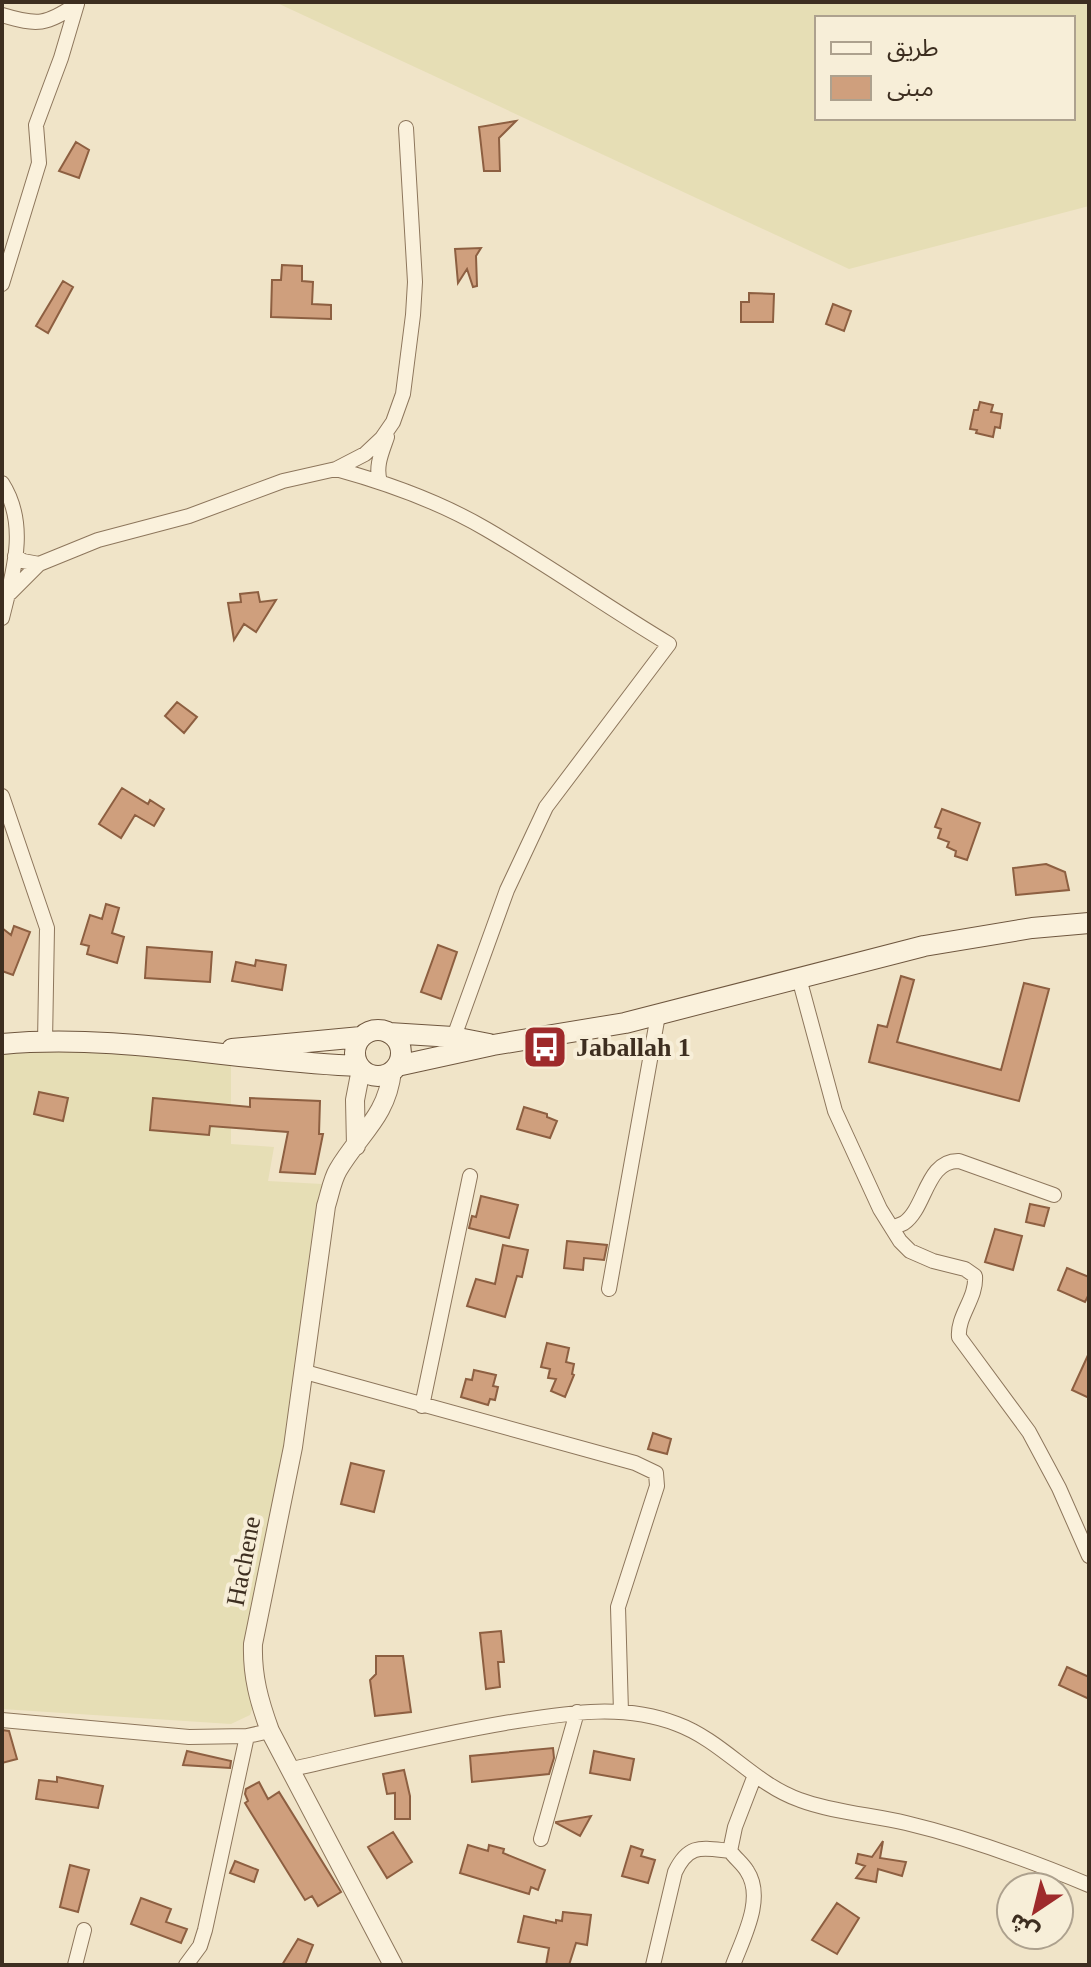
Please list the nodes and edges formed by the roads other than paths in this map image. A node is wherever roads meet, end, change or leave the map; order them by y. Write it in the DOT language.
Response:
graph roads {
  1 [pos="2,15"];
  2 [pos="52,20"];
  3 [pos="69,31"];
  4 [pos="406,128"];
  5 [pos="2,284"];
  6 [pos="393,422"];
  7 [pos="336,469"];
  8 [pos="380,482"];
  9 [pos="2,483"];
  10 [pos="15,556"];
  11 [pos="39,564"];
  12 [pos="7,597"];
  13 [pos="2,618"];
  14 [pos="2,796"];
  15 [pos="1089,923"];
  16 [pos="799,978"];
  17 [pos="658,1015"];
  18 [pos="389,1033"];
  19 [pos="361,1037"];
  20 [pos="45,1042"];
  21 [pos="2,1044"];
  22 [pos="450,1047"];
  23 [pos="217,1051"];
  24 [pos="360,1068"];
  25 [pos="394,1069"];
  26 [pos="356,1146"];
  27 [pos="470,1176"];
  28 [pos="1054,1195"];
  29 [pos="892,1228"];
  30 [pos="609,1289"];
  31 [pos="305,1372"];
  32 [pos="422,1406"];
  33 [pos="1089,1556"];
  34 [pos="577,1712"];
  35 [pos="621,1712"];
  36 [pos="2,1720"];
  37 [pos="270,1731"];
  38 [pos="247,1736"];
  39 [pos="292,1769"];
  40 [pos="755,1775"];
  41 [pos="541,1839"];
  42 [pos="730,1851"];
  43 [pos="1089,1885"];
  44 [pos="84,1930"];
  45 [pos="75,1965"];
  46 [pos="186,1965"];
  47 [pos="393,1965"];
  48 [pos="653,1965"];
  49 [pos="733,1965"];
  1 -- 2 [label="street"];
  2 -- 3 [label="street"];
  2 -- 3 [label="street"];
  3 -- 5 [label="street"];
  4 -- 6 [label="street"];
  6 -- 7 [label="street"];
  6 -- 8 [label="street"];
  7 -- 8 [label="street"];
  7 -- 11 [label="street"];
  8 -- 22 [label="street"];
  9 -- 10 [label="street"];
  10 -- 11 [label="street"];
  10 -- 12 [label="street"];
  11 -- 12 [label="street"];
  12 -- 13 [label="street"];
  14 -- 20 [label="street"];
  15 -- 16 [label="main road"];
  16 -- 17 [label="main road"];
  16 -- 29 [label="street"];
  17 -- 22 [label="main road"];
  17 -- 30 [label="street"];
  18 -- 19 [label="main road"];
  18 -- 22 [label="main road"];
  18 -- 25 [label="main road"];
  19 -- 23 [label="main road"];
  19 -- 24 [label="main road"];
  20 -- 21 [label="main road"];
  20 -- 23 [label="main road"];
  22 -- 25 [label="main road"];
  23 -- 24 [label="main road"];
  24 -- 25 [label="main road"];
  24 -- 26 [label="street"];
  25 -- 26 [label="street, Hachene"];
  26 -- 31 [label="street, Hachene"];
  27 -- 32 [label="street"];
  28 -- 29 [label="street"];
  29 -- 33 [label="street"];
  31 -- 32 [label="street"];
  31 -- 37 [label="street, Hachene"];
  32 -- 35 [label="street"];
  34 -- 35 [label="street"];
  34 -- 39 [label="street"];
  34 -- 41 [label="street"];
  35 -- 40 [label="street"];
  36 -- 38 [label="street"];
  37 -- 38 [label="street"];
  37 -- 39 [label="street, Hachene"];
  38 -- 46 [label="street"];
  39 -- 47 [label="street, Hachene"];
  40 -- 42 [label="street"];
  40 -- 43 [label="street"];
  42 -- 48 [label="street"];
  42 -- 49 [label="street"];
  44 -- 45 [label="street"];
}
